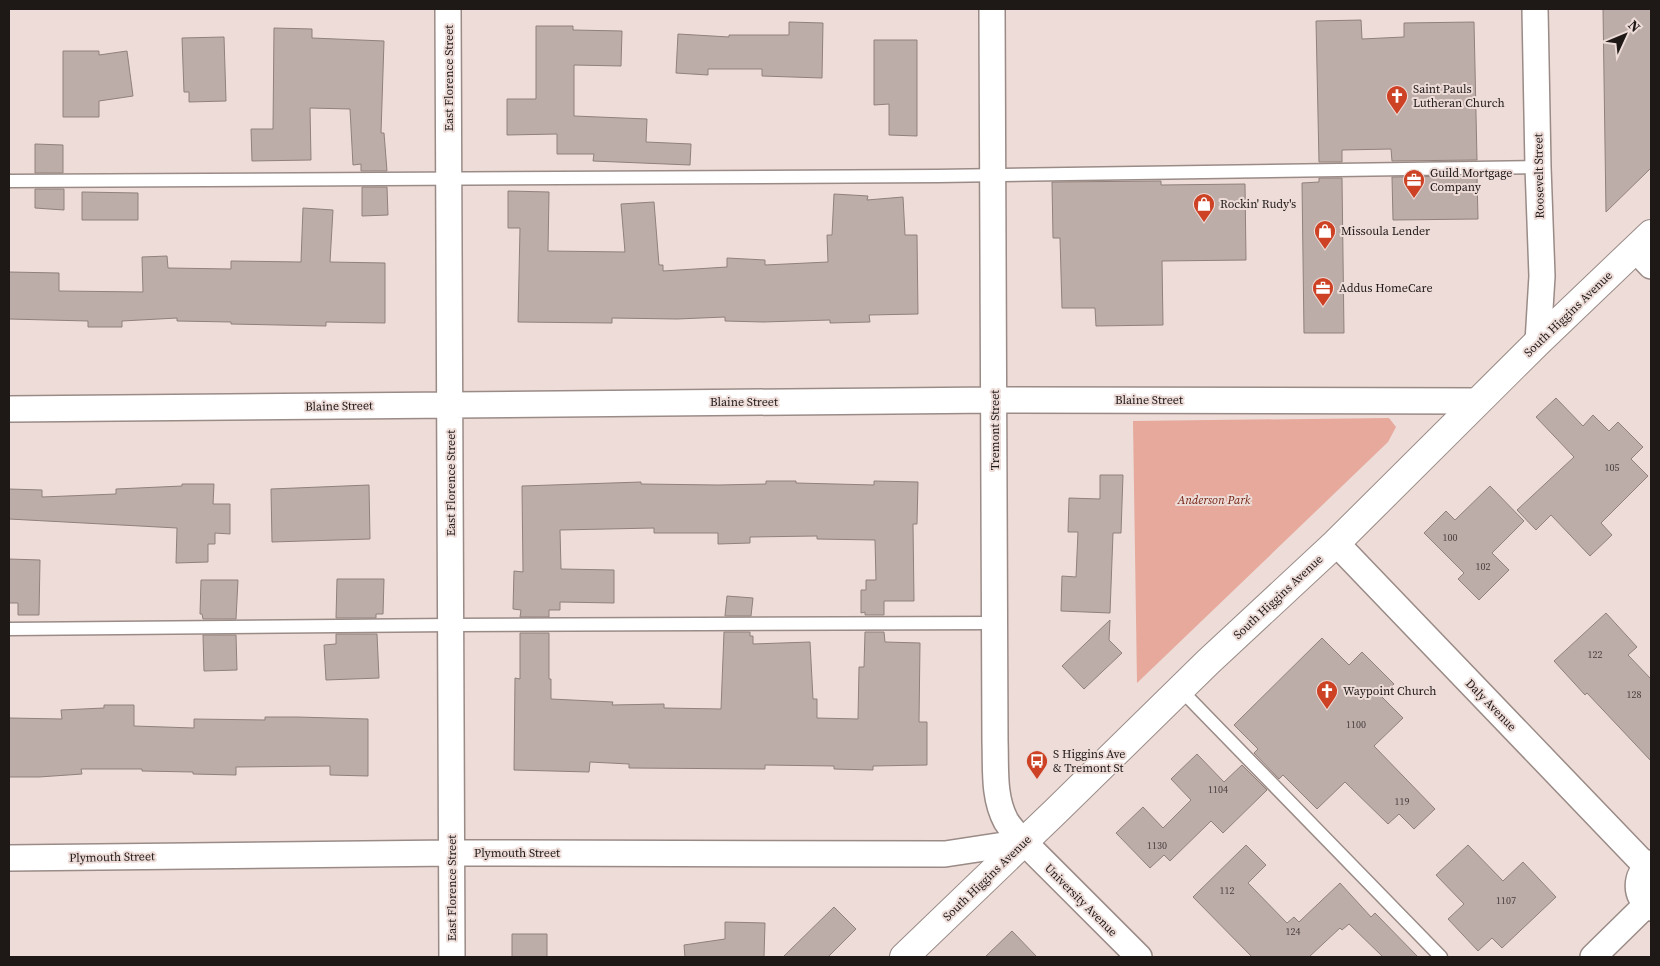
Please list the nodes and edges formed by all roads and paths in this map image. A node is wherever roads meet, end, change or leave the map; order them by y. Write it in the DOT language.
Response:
graph roads {
  1 [pos="448,9"];
  2 [pos="992,9"];
  3 [pos="1535,9"];
  4 [pos="1538,167"];
  5 [pos="993,175"];
  6 [pos="449,179"];
  7 [pos="9,181"];
  8 [pos="1646,250"];
  9 [pos="1538,342"];
  10 [pos="995,400"];
  11 [pos="1479,401"];
  12 [pos="451,404"];
  13 [pos="9,409"];
  14 [pos="1336,543"];
  15 [pos="995,622"];
  16 [pos="452,625"];
  17 [pos="9,629"];
  18 [pos="1180,689"];
  19 [pos="1024,842"];
  20 [pos="452,853"];
  21 [pos="9,858"];
  22 [pos="1649,865"];
  23 [pos="1649,906"];
  24 [pos="452,957"];
  25 [pos="904,957"];
  26 [pos="1139,957"];
  27 [pos="1441,957"];
  28 [pos="1593,957"];
  1 -- 6 [label="street, East Florence Street"];
  2 -- 5 [label="street, Tremont Street"];
  3 -- 4 [label="street, Roosevelt Street"];
  4 -- 5 [label="lane"];
  4 -- 9 [label="street, Roosevelt Street"];
  5 -- 6 [label="lane"];
  5 -- 10 [label="street, Tremont Street"];
  6 -- 7 [label="lane"];
  6 -- 12 [label="street, East Florence Street"];
  8 -- 9 [label="main road, South Higgins Avenue"];
  9 -- 11 [label="main road, South Higgins Avenue"];
  10 -- 11 [label="street, Blaine Street"];
  10 -- 12 [label="street, Blaine Street"];
  10 -- 15 [label="street, Tremont Street"];
  11 -- 14 [label="main road, South Higgins Avenue"];
  12 -- 13 [label="street, Blaine Street"];
  12 -- 16 [label="street, East Florence Street"];
  14 -- 18 [label="main road, South Higgins Avenue"];
  14 -- 22 [label="street, Daly Avenue"];
  15 -- 16 [label="lane"];
  15 -- 19 [label="street, Tremont Street"];
  16 -- 17 [label="lane"];
  16 -- 20 [label="street, East Florence Street"];
  18 -- 19 [label="main road, South Higgins Avenue"];
  18 -- 27 [label="lane"];
  19 -- 20 [label="street, Plymouth Street"];
  19 -- 25 [label="main road, South Higgins Avenue"];
  19 -- 26 [label="street, University Avenue"];
  20 -- 21 [label="street, Plymouth Street"];
  20 -- 24 [label="street, East Florence Street"];
  22 -- 23 [label="street"];
  23 -- 28 [label="street"];
}
